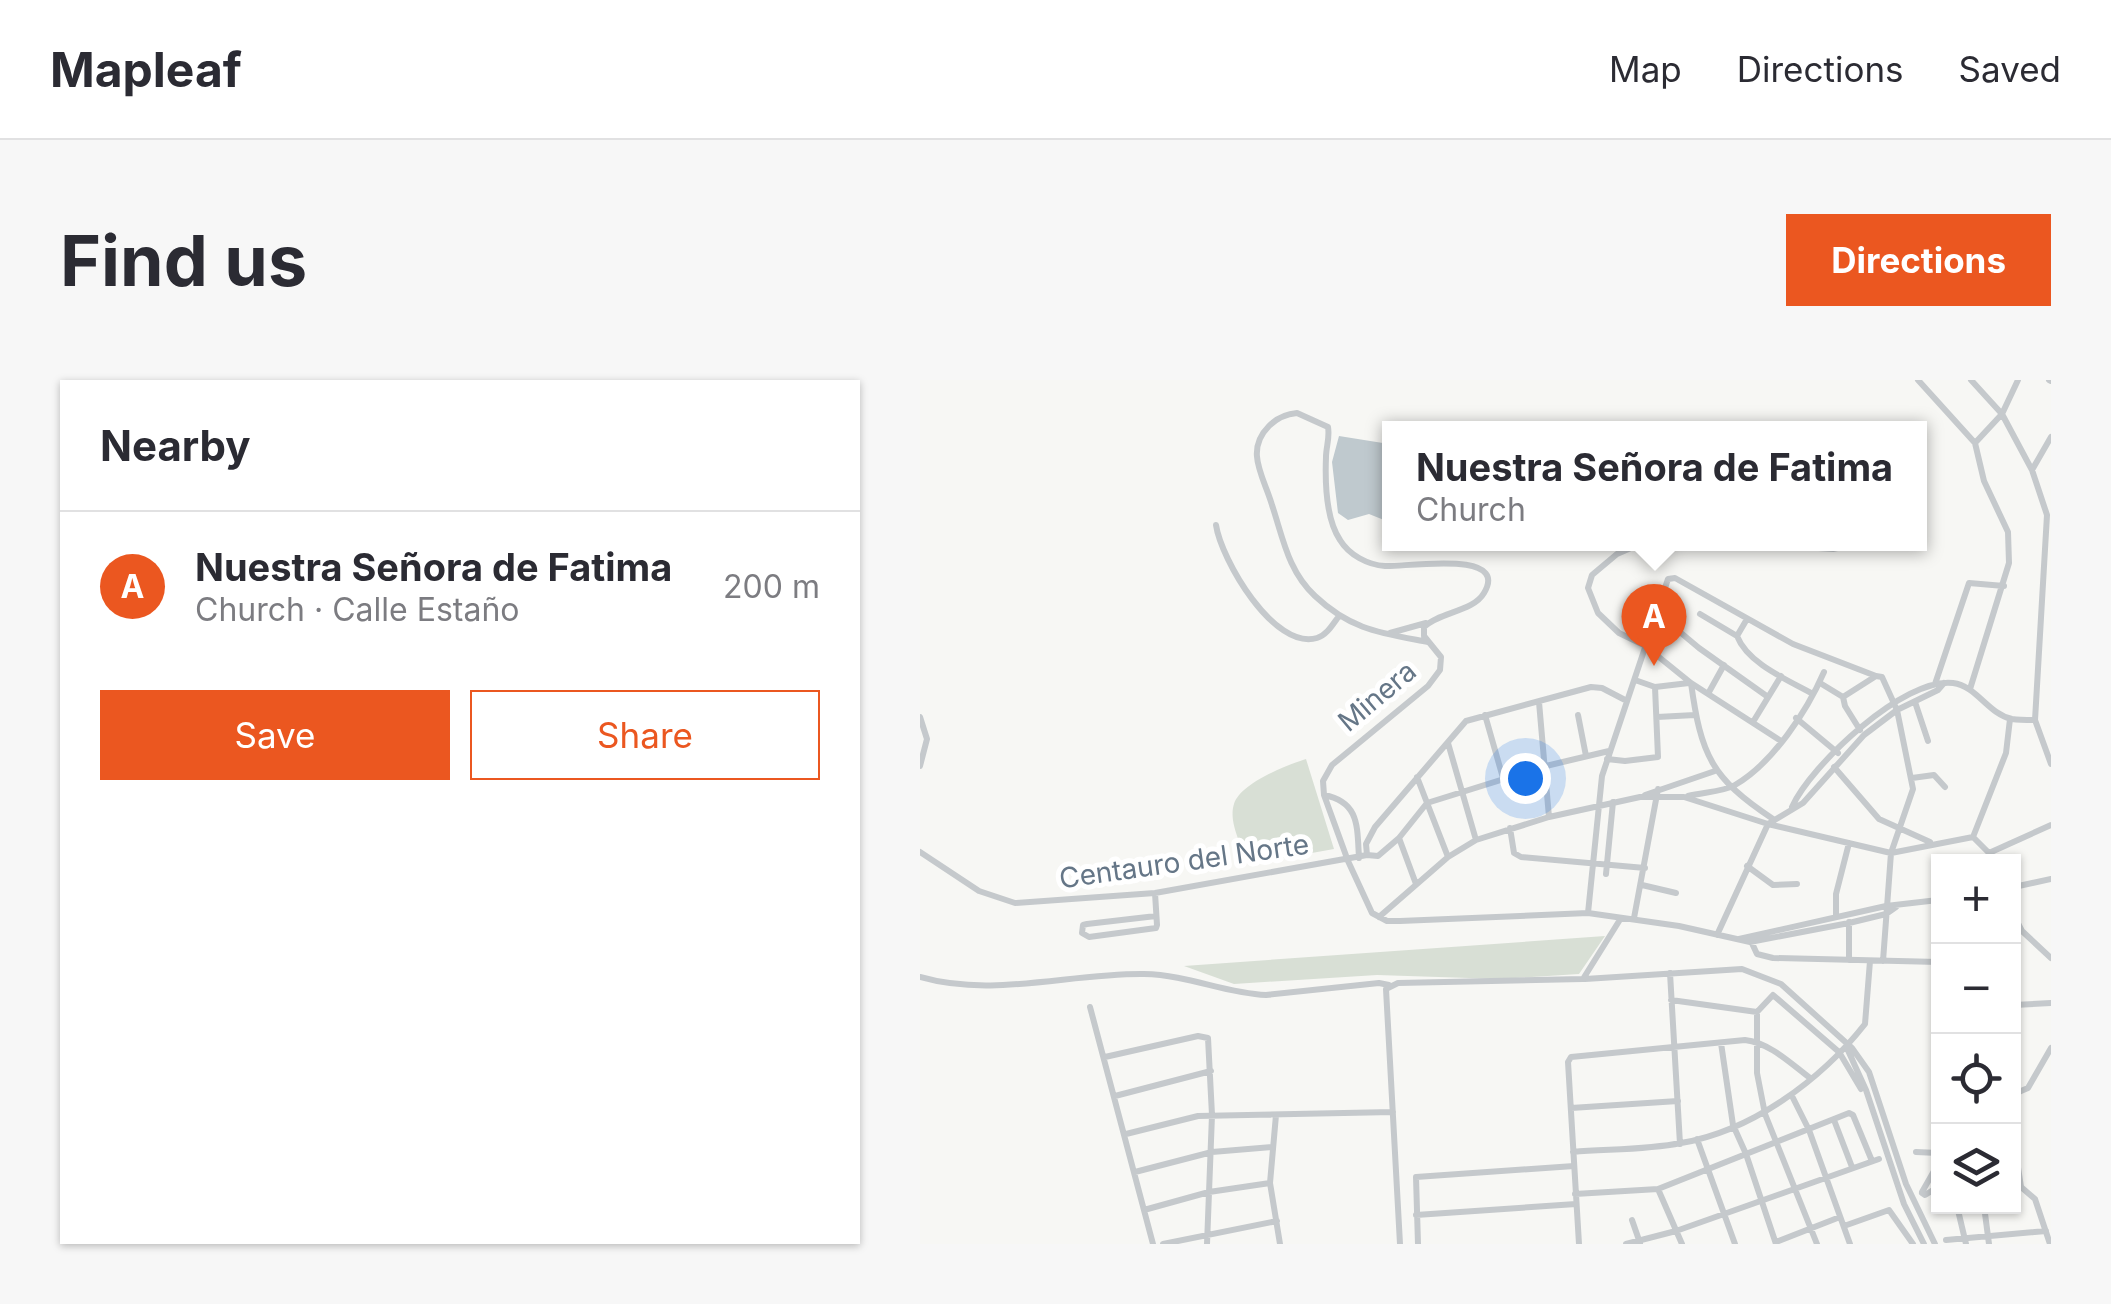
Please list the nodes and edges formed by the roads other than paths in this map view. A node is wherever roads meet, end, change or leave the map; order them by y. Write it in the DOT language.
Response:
graph roads {
  1 [pos="1918,380"];
  2 [pos="1971,380"];
  3 [pos="2018,380"];
  4 [pos="2002,414"];
  5 [pos="2051,437"];
  6 [pos="1975,443"];
  7 [pos="2032,470"];
  8 [pos="2049,511"];
  9 [pos="1216,525"];
  10 [pos="1628,551"];
  11 [pos="2004,586"];
  12 [pos="1656,612"];
  13 [pos="1700,614"];
  14 [pos="1338,616"];
  15 [pos="1747,619"];
  16 [pos="1427,622"];
  17 [pos="1390,633"];
  18 [pos="1738,639"];
  19 [pos="1428,642"];
  20 [pos="1644,645"];
  21 [pos="1724,665"];
  22 [pos="1824,672"];
  23 [pos="1781,676"];
  24 [pos="1877,676"];
  25 [pos="1635,680"];
  26 [pos="1691,682"];
  27 [pos="1820,683"];
  28 [pos="1939,686"];
  29 [pos="1655,687"];
  30 [pos="1970,689"];
  31 [pos="1709,692"];
  32 [pos="1813,694"];
  33 [pos="1768,697"];
  34 [pos="1843,697"];
  35 [pos="1626,701"];
  36 [pos="1539,702"];
  37 [pos="1915,702"];
  38 [pos="1896,707"];
  39 [pos="1484,715"];
  40 [pos="1578,715"];
  41 [pos="1696,715"];
  42 [pos="1658,717"];
  43 [pos="920,718"];
  44 [pos="1796,718"];
  45 [pos="2010,719"];
  46 [pos="2035,720"];
  47 [pos="1753,722"];
  48 [pos="1861,732"];
  49 [pos="2042,740"];
  50 [pos="1781,741"];
  51 [pos="1928,741"];
  52 [pos="1448,743"];
  53 [pos="2051,744"];
  54 [pos="1836,751"];
  55 [pos="1608,755"];
  56 [pos="1586,756"];
  57 [pos="1843,757"];
  58 [pos="2051,764"];
  59 [pos="920,766"];
  60 [pos="1546,766"];
  61 [pos="1834,767"];
  62 [pos="1714,771"];
  63 [pos="1418,778"];
  64 [pos="1504,778"];
  65 [pos="1912,778"];
  66 [pos="1818,779"];
  67 [pos="1946,787"];
  68 [pos="1732,788"];
  69 [pos="1461,791"];
  70 [pos="1657,793"];
  71 [pos="1324,794"];
  72 [pos="1684,797"];
  73 [pos="1613,802"];
  74 [pos="1428,803"];
  75 [pos="1598,805"];
  76 [pos="1549,817"];
  77 [pos="1770,822"];
  78 [pos="2051,826"];
  79 [pos="1510,828"];
  80 [pos="1899,829"];
  81 [pos="1973,837"];
  82 [pos="1399,838"];
  83 [pos="1476,840"];
  84 [pos="1849,843"];
  85 [pos="1932,843"];
  86 [pos="920,852"];
  87 [pos="1891,853"];
  88 [pos="1988,854"];
  89 [pos="1997,854"];
  90 [pos="1363,857"];
  91 [pos="1448,857"];
  92 [pos="1348,861"];
  93 [pos="1592,862"];
  94 [pos="1608,863"];
  95 [pos="1747,866"];
  96 [pos="1645,868"];
  97 [pos="1606,874"];
  98 [pos="2051,879"];
  99 [pos="1416,884"];
  100 [pos="1797,884"];
  101 [pos="1642,885"];
  102 [pos="2021,885"];
  103 [pos="1676,892"];
  104 [pos="1155,893"];
  105 [pos="1931,901"];
  106 [pos="1886,910"];
  107 [pos="1588,913"];
  108 [pos="1156,916"];
  109 [pos="1836,917"];
  110 [pos="1379,918"];
  111 [pos="1621,918"];
  112 [pos="1634,918"];
  113 [pos="1849,919"];
  114 [pos="1802,929"];
  115 [pos="2022,930"];
  116 [pos="1717,935"];
  117 [pos="1750,939"];
  118 [pos="2051,958"];
  119 [pos="1849,960"];
  120 [pos="1870,961"];
  121 [pos="1882,961"];
  122 [pos="1594,962"];
  123 [pos="1931,962"];
  124 [pos="1670,973"];
  125 [pos="920,977"];
  126 [pos="1606,978"];
  127 [pos="1583,979"];
  128 [pos="1389,986"];
  129 [pos="1671,1000"];
  130 [pos="2051,1003"];
  131 [pos="2021,1004"];
  132 [pos="1090,1007"];
  133 [pos="1757,1012"];
  134 [pos="1756,1042"];
  135 [pos="1721,1043"];
  136 [pos="1846,1045"];
  137 [pos="2051,1048"];
  138 [pos="1673,1050"];
  139 [pos="1839,1052"];
  140 [pos="1105,1057"];
  141 [pos="1210,1071"];
  142 [pos="1810,1078"];
  143 [pos="1861,1089"];
  144 [pos="2021,1092"];
  145 [pos="1115,1096"];
  146 [pos="1792,1096"];
  147 [pos="1678,1101"];
  148 [pos="1571,1108"];
  149 [pos="1393,1112"];
  150 [pos="1276,1114"];
  151 [pos="1765,1114"];
  152 [pos="1212,1115"];
  153 [pos="1834,1120"];
  154 [pos="1733,1125"];
  155 [pos="1809,1130"];
  156 [pos="1126,1134"];
  157 [pos="1697,1139"];
  158 [pos="1778,1142"];
  159 [pos="1680,1144"];
  160 [pos="1273,1147"];
  161 [pos="1212,1152"];
  162 [pos="1573,1152"];
  163 [pos="1916,1152"];
  164 [pos="1931,1153"];
  165 [pos="1746,1154"];
  166 [pos="1574,1166"];
  167 [pos="1852,1168"];
  168 [pos="1707,1169"];
  169 [pos="1134,1172"];
  170 [pos="1827,1176"];
  171 [pos="1931,1176"];
  172 [pos="1270,1184"];
  173 [pos="1795,1186"];
  174 [pos="1658,1188"];
  175 [pos="2021,1189"];
  176 [pos="1931,1191"];
  177 [pos="1209,1192"];
  178 [pos="1576,1194"];
  179 [pos="1762,1198"];
  180 [pos="1576,1204"];
  181 [pos="1144,1210"];
  182 [pos="1725,1214"];
  183 [pos="1959,1214"];
  184 [pos="1985,1214"];
  185 [pos="1416,1215"];
  186 [pos="1840,1217"];
  187 [pos="1632,1220"];
  188 [pos="1277,1221"];
  189 [pos="1844,1226"];
  190 [pos="1810,1227"];
  191 [pos="1676,1231"];
  192 [pos="2046,1231"];
  193 [pos="1207,1232"];
  194 [pos="1946,1240"];
  195 [pos="1989,1240"];
  196 [pos="1965,1241"];
  197 [pos="1640,1243"];
  198 [pos="1775,1243"];
  199 [pos="1153,1244"];
  200 [pos="1163,1244"];
  201 [pos="1207,1244"];
  202 [pos="1280,1244"];
  203 [pos="1400,1244"];
  204 [pos="1418,1244"];
  205 [pos="1579,1244"];
  206 [pos="1626,1244"];
  207 [pos="1682,1244"];
  208 [pos="1736,1244"];
  209 [pos="1817,1244"];
  210 [pos="1850,1244"];
  211 [pos="1913,1244"];
  212 [pos="1924,1244"];
  213 [pos="1935,1244"];
  214 [pos="2050,1244"];
  1 -- 6 [label="street"];
  2 -- 4 [label="street"];
  3 -- 4 [label="street"];
  4 -- 6 [label="street"];
  4 -- 7 [label="street"];
  5 -- 7 [label="street"];
  6 -- 11 [label="street"];
  7 -- 8 [label="street"];
  8 -- 46 [label="street"];
  9 -- 14 [label="street"];
  10 -- 20 [label="street"];
  11 -- 28 [label="street"];
  11 -- 30 [label="street"];
  12 -- 15 [label="street"];
  12 -- 20 [label="street"];
  12 -- 21 [label="street"];
  13 -- 18 [label="street"];
  14 -- 16 [label="street"];
  14 -- 17 [label="street"];
  15 -- 18 [label="street"];
  15 -- 24 [label="street"];
  16 -- 17 [label="street"];
  16 -- 19 [label="street"];
  17 -- 19 [label="street"];
  18 -- 23 [label="street"];
  19 -- 71 [label="street, Minera"];
  20 -- 25 [label="street"];
  20 -- 26 [label="street"];
  21 -- 31 [label="street"];
  21 -- 33 [label="street"];
  22 -- 27 [label="street"];
  23 -- 32 [label="street"];
  23 -- 33 [label="street"];
  24 -- 34 [label="street"];
  24 -- 38 [label="street"];
  25 -- 29 [label="street"];
  25 -- 35 [label="street"];
  26 -- 29 [label="street"];
  26 -- 31 [label="street"];
  26 -- 41 [label="street"];
  27 -- 32 [label="street"];
  27 -- 34 [label="street"];
  28 -- 30 [label="street"];
  28 -- 37 [label="street"];
  28 -- 38 [label="street"];
  29 -- 42 [label="street"];
  30 -- 45 [label="street"];
  31 -- 47 [label="street"];
  32 -- 44 [label="street"];
  33 -- 47 [label="street"];
  34 -- 48 [label="street"];
  35 -- 36 [label="street"];
  35 -- 55 [label="street"];
  36 -- 39 [label="street"];
  36 -- 60 [label="street"];
  37 -- 38 [label="street"];
  37 -- 51 [label="street"];
  38 -- 48 [label="street"];
  38 -- 65 [label="street"];
  39 -- 52 [label="street"];
  39 -- 64 [label="street"];
  40 -- 56 [label="street"];
  41 -- 42 [label="street"];
  41 -- 62 [label="street"];
  42 -- 55 [label="street"];
  43 -- 59 [label="street"];
  44 -- 50 [label="street"];
  44 -- 54 [label="street"];
  45 -- 46 [label="street"];
  45 -- 81 [label="street"];
  46 -- 49 [label="street"];
  47 -- 50 [label="street"];
  48 -- 54 [label="street"];
  48 -- 57 [label="street"];
  49 -- 53 [label="street"];
  49 -- 58 [label="street"];
  50 -- 68 [label="street"];
  52 -- 63 [label="street"];
  52 -- 69 [label="street"];
  54 -- 57 [label="street"];
  54 -- 66 [label="street"];
  55 -- 56 [label="street"];
  55 -- 75 [label="street"];
  56 -- 60 [label="street"];
  57 -- 61 [label="street"];
  60 -- 64 [label="street"];
  60 -- 76 [label="street"];
  61 -- 66 [label="street"];
  61 -- 80 [label="street"];
  62 -- 68 [label="street"];
  62 -- 70 [label="street"];
  63 -- 74 [label="street"];
  63 -- 90 [label="street"];
  64 -- 69 [label="street"];
  65 -- 67 [label="street"];
  65 -- 80 [label="street"];
  66 -- 77 [label="street"];
  68 -- 72 [label="street"];
  68 -- 77 [label="street"];
  69 -- 74 [label="street"];
  69 -- 83 [label="street"];
  70 -- 72 [label="street"];
  70 -- 73 [label="street"];
  70 -- 96 [label="street"];
  71 -- 90 [label="street"];
  71 -- 92 [label="street"];
  72 -- 77 [label="street"];
  73 -- 75 [label="street"];
  73 -- 94 [label="street"];
  74 -- 82 [label="street"];
  74 -- 91 [label="street"];
  75 -- 76 [label="street"];
  75 -- 93 [label="street"];
  76 -- 79 [label="street"];
  77 -- 84 [label="street"];
  77 -- 95 [label="street"];
  78 -- 89 [label="street"];
  79 -- 83 [label="street"];
  79 -- 93 [label="street"];
  80 -- 85 [label="street"];
  80 -- 87 [label="street"];
  81 -- 85 [label="street"];
  81 -- 88 [label="street"];
  82 -- 90 [label="street, Centauro del Norte"];
  82 -- 99 [label="street"];
  83 -- 91 [label="street"];
  84 -- 87 [label="street"];
  84 -- 109 [label="street"];
  85 -- 87 [label="street"];
  86 -- 104 [label="street, Centauro del Norte"];
  87 -- 106 [label="street"];
  90 -- 92 [label="street, Centauro del Norte"];
  91 -- 99 [label="street"];
  92 -- 104 [label="street, Centauro del Norte"];
  92 -- 110 [label="street"];
  93 -- 94 [label="street"];
  93 -- 107 [label="street"];
  94 -- 96 [label="street"];
  94 -- 97 [label="street"];
  95 -- 100 [label="street"];
  95 -- 116 [label="street"];
  96 -- 101 [label="street"];
  98 -- 102 [label="street"];
  99 -- 110 [label="street"];
  101 -- 103 [label="street"];
  101 -- 112 [label="street"];
  104 -- 108 [label="street"];
  105 -- 106 [label="street"];
  106 -- 113 [label="street"];
  106 -- 121 [label="street"];
  107 -- 110 [label="street"];
  107 -- 111 [label="street"];
  108 -- 108 [label="street"];
  109 -- 113 [label="street"];
  109 -- 114 [label="street"];
  111 -- 112 [label="street"];
  111 -- 122 [label="street"];
  112 -- 116 [label="street"];
  113 -- 114 [label="street"];
  113 -- 119 [label="street"];
  114 -- 117 [label="street"];
  115 -- 118 [label="street"];
  116 -- 117 [label="street"];
  117 -- 119 [label="street"];
  119 -- 120 [label="street"];
  120 -- 121 [label="street"];
  120 -- 136 [label="street"];
  121 -- 123 [label="street"];
  122 -- 126 [label="street"];
  122 -- 127 [label="street"];
  124 -- 126 [label="street"];
  124 -- 129 [label="street"];
  124 -- 136 [label="street"];
  125 -- 128 [label="street"];
  126 -- 127 [label="street"];
  127 -- 128 [label="street"];
  128 -- 149 [label="street"];
  129 -- 133 [label="street"];
  129 -- 138 [label="street"];
  130 -- 131 [label="street"];
  132 -- 140 [label="street"];
  133 -- 134 [label="street"];
  133 -- 139 [label="street"];
  134 -- 135 [label="street"];
  134 -- 142 [label="street"];
  134 -- 151 [label="street"];
  135 -- 138 [label="street"];
  135 -- 154 [label="street"];
  136 -- 139 [label="street"];
  136 -- 212 [label="street"];
  136 -- 213 [label="street"];
  137 -- 144 [label="street"];
  138 -- 147 [label="street"];
  138 -- 148 [label="street"];
  139 -- 142 [label="street"];
  139 -- 143 [label="street"];
  140 -- 141 [label="street"];
  140 -- 145 [label="street"];
  141 -- 145 [label="street"];
  141 -- 152 [label="street"];
  142 -- 146 [label="street"];
  145 -- 156 [label="street"];
  146 -- 151 [label="street"];
  146 -- 155 [label="street"];
  147 -- 148 [label="street"];
  147 -- 159 [label="street"];
  148 -- 162 [label="street"];
  149 -- 150 [label="street"];
  149 -- 203 [label="street"];
  150 -- 152 [label="street"];
  150 -- 160 [label="street"];
  151 -- 154 [label="street"];
  151 -- 158 [label="street"];
  152 -- 156 [label="street"];
  152 -- 161 [label="street"];
  153 -- 155 [label="street"];
  153 -- 167 [label="street"];
  153 -- 167 [label="street"];
  154 -- 157 [label="street"];
  154 -- 165 [label="street"];
  155 -- 158 [label="street"];
  155 -- 170 [label="street"];
  156 -- 169 [label="street"];
  157 -- 159 [label="street"];
  157 -- 168 [label="street"];
  158 -- 165 [label="street"];
  158 -- 173 [label="street"];
  159 -- 162 [label="street"];
  160 -- 161 [label="street"];
  160 -- 172 [label="street"];
  161 -- 169 [label="street"];
  161 -- 177 [label="street"];
  162 -- 166 [label="street"];
  163 -- 164 [label="street"];
  165 -- 168 [label="street"];
  165 -- 179 [label="street"];
  166 -- 178 [label="street"];
  166 -- 185 [label="street"];
  167 -- 170 [label="street"];
  168 -- 174 [label="street"];
  168 -- 182 [label="street"];
  169 -- 181 [label="street"];
  170 -- 173 [label="street"];
  170 -- 186 [label="street"];
  171 -- 176 [label="street"];
  172 -- 177 [label="street"];
  172 -- 188 [label="street"];
  173 -- 179 [label="street"];
  173 -- 190 [label="street"];
  174 -- 178 [label="street"];
  174 -- 191 [label="street"];
  175 -- 192 [label="street"];
  177 -- 181 [label="street"];
  177 -- 193 [label="street"];
  178 -- 180 [label="street"];
  179 -- 182 [label="street"];
  179 -- 198 [label="street"];
  180 -- 185 [label="street"];
  180 -- 205 [label="street"];
  181 -- 199 [label="street"];
  182 -- 191 [label="street"];
  182 -- 208 [label="street"];
  183 -- 196 [label="street"];
  184 -- 195 [label="street"];
  185 -- 204 [label="street"];
  186 -- 189 [label="street"];
  186 -- 190 [label="street"];
  187 -- 197 [label="street"];
  188 -- 193 [label="street"];
  188 -- 202 [label="street"];
  189 -- 210 [label="street"];
  189 -- 211 [label="street"];
  190 -- 198 [label="street"];
  190 -- 209 [label="street"];
  191 -- 197 [label="street"];
  191 -- 207 [label="street"];
  192 -- 195 [label="street"];
  192 -- 214 [label="street"];
  193 -- 200 [label="street"];
  193 -- 201 [label="street"];
  194 -- 196 [label="street"];
  195 -- 196 [label="street"];
  197 -- 206 [label="street"];
}
